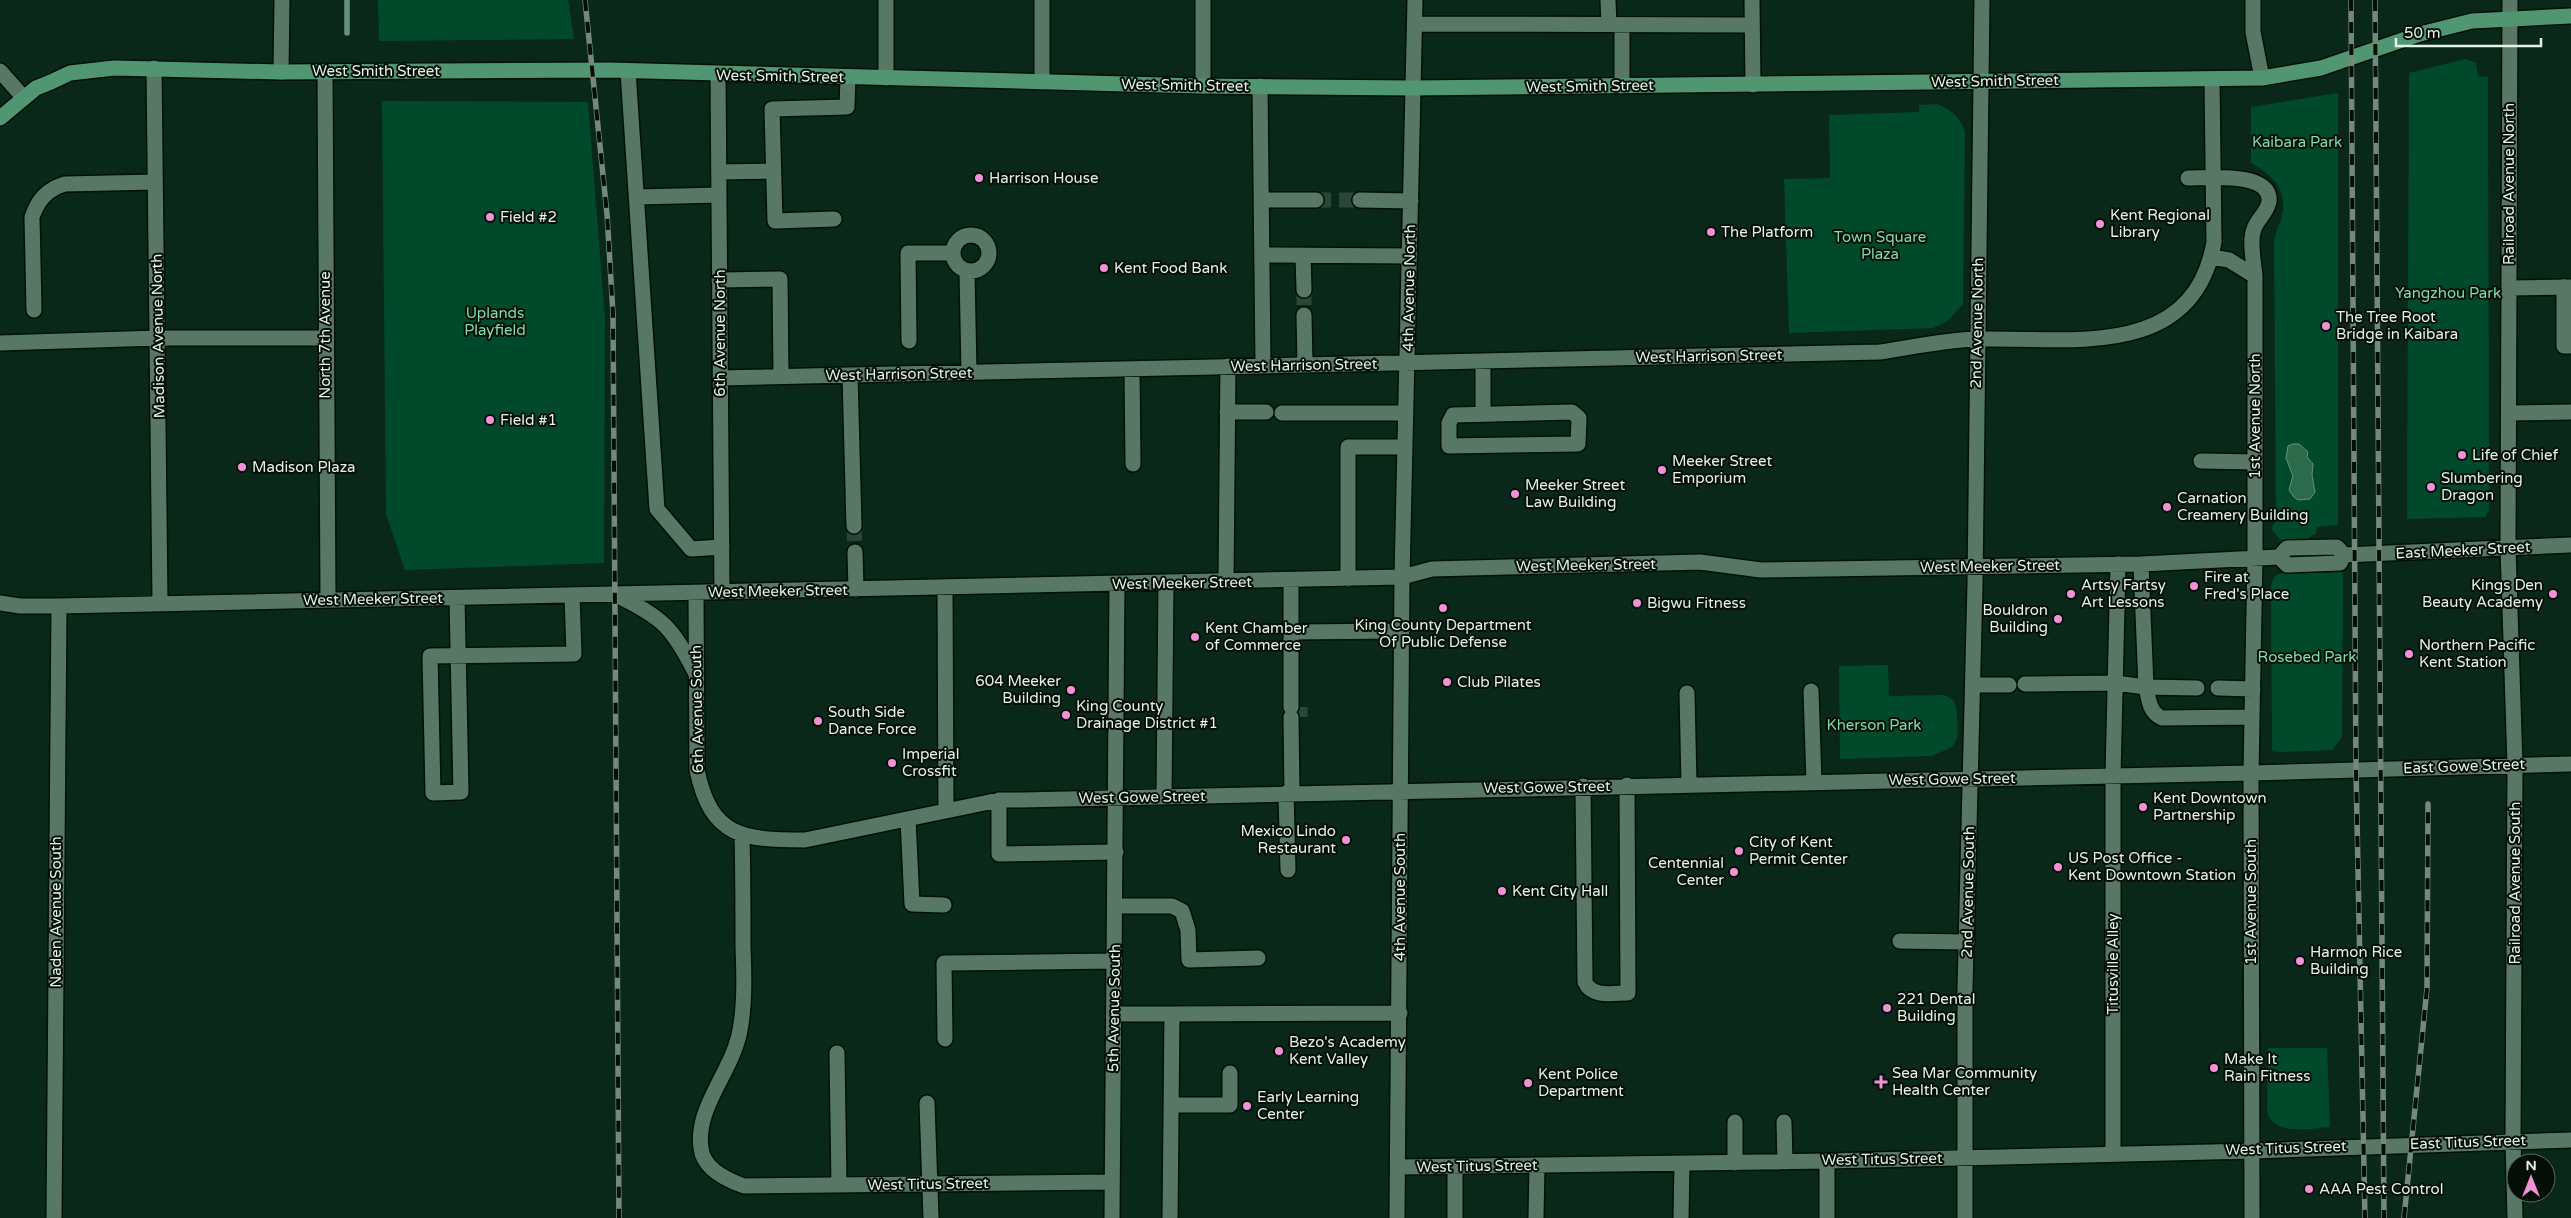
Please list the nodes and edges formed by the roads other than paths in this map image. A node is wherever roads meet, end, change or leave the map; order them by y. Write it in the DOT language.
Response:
graph roads {
  1 [pos="282,0"];
  2 [pos="886,0"];
  3 [pos="1042,0"];
  4 [pos="1203,0"];
  5 [pos="1415,0"];
  6 [pos="1608,0"];
  7 [pos="1752,0"];
  8 [pos="1982,0"];
  9 [pos="2253,0"];
  10 [pos="2510,0"];
  11 [pos="2571,16"];
  12 [pos="2510,18"];
  13 [pos="1415,24"];
  14 [pos="1615,25"];
  15 [pos="1752,25"];
  16 [pos="154,68"];
  17 [pos="0,71"];
  18 [pos="325,71"];
  19 [pos="628,71"];
  20 [pos="281,72"];
  21 [pos="718,74"];
  22 [pos="848,77"];
  23 [pos="886,78"];
  24 [pos="2262,78"];
  25 [pos="2212,79"];
  26 [pos="1982,81"];
  27 [pos="1042,82"];
  28 [pos="1753,85"];
  29 [pos="1203,86"];
  30 [pos="1260,86"];
  31 [pos="1622,86"];
  32 [pos="1412,88"];
  33 [pos="23,97"];
  34 [pos="0,118"];
  35 [pos="773,170"];
  36 [pos="718,172"];
  37 [pos="2188,178"];
  38 [pos="2213,178"];
  39 [pos="155,182"];
  40 [pos="719,195"];
  41 [pos="637,197"];
  42 [pos="1261,200"];
  43 [pos="1316,200"];
  44 [pos="1360,200"];
  45 [pos="1410,201"];
  46 [pos="834,219"];
  47 [pos="953,253"];
  48 [pos="1262,255"];
  49 [pos="1303,255"];
  50 [pos="1410,256"];
  51 [pos="2211,257"];
  52 [pos="967,270"];
  53 [pos="2255,276"];
  54 [pos="719,280"];
  55 [pos="2568,287"];
  56 [pos="2509,288"];
  57 [pos="1304,290"];
  58 [pos="34,310"];
  59 [pos="1304,314"];
  60 [pos="158,338"];
  61 [pos="325,338"];
  62 [pos="1976,339"];
  63 [pos="909,341"];
  64 [pos="0,343"];
  65 [pos="2571,346"];
  66 [pos="1483,361"];
  67 [pos="1407,362"];
  68 [pos="1305,364"];
  69 [pos="1263,365"];
  70 [pos="1228,366"];
  71 [pos="1132,368"];
  72 [pos="969,372"];
  73 [pos="850,375"];
  74 [pos="781,377"];
  75 [pos="720,378"];
  76 [pos="1228,412"];
  77 [pos="1266,412"];
  78 [pos="1282,412"];
  79 [pos="1406,412"];
  80 [pos="2509,412"];
  81 [pos="2571,412"];
  82 [pos="1483,413"];
  83 [pos="1405,447"];
  84 [pos="2201,461"];
  85 [pos="2255,462"];
  86 [pos="1133,464"];
  87 [pos="854,526"];
  88 [pos="2571,545"];
  89 [pos="722,548"];
  90 [pos="2508,548"];
  91 [pos="855,552"];
  92 [pos="2350,555"];
  93 [pos="2255,556"];
  94 [pos="2118,564"];
  95 [pos="2141,564"];
  96 [pos="1975,566"];
  97 [pos="1402,577"];
  98 [pos="1348,578"];
  99 [pos="1291,580"];
  100 [pos="1226,582"];
  101 [pos="1166,583"];
  102 [pos="1117,584"];
  103 [pos="945,588"];
  104 [pos="856,590"];
  105 [pos="722,592"];
  106 [pos="696,593"];
  107 [pos="615,594"];
  108 [pos="572,595"];
  109 [pos="457,598"];
  110 [pos="328,600"];
  111 [pos="0,603"];
  112 [pos="160,603"];
  113 [pos="60,606"];
  114 [pos="1402,631"];
  115 [pos="1296,632"];
  116 [pos="458,656"];
  117 [pos="696,676"];
  118 [pos="2115,683"];
  119 [pos="2025,684"];
  120 [pos="1973,685"];
  121 [pos="2009,685"];
  122 [pos="2146,687"];
  123 [pos="2197,688"];
  124 [pos="2218,688"];
  125 [pos="2253,689"];
  126 [pos="1811,692"];
  127 [pos="1687,693"];
  128 [pos="2252,717"];
  129 [pos="2571,764"];
  130 [pos="2516,765"];
  131 [pos="2356,770"];
  132 [pos="2251,773"];
  133 [pos="2113,776"];
  134 [pos="1971,778"];
  135 [pos="1814,782"];
  136 [pos="1689,784"];
  137 [pos="1626,785"];
  138 [pos="1583,786"];
  139 [pos="1401,790"];
  140 [pos="1289,793"];
  141 [pos="1164,797"];
  142 [pos="1117,798"];
  143 [pos="999,800"];
  144 [pos="946,811"];
  145 [pos="908,819"];
  146 [pos="742,836"];
  147 [pos="1116,852"];
  148 [pos="1288,870"];
  149 [pos="944,905"];
  150 [pos="1115,906"];
  151 [pos="1900,941"];
  152 [pos="1967,942"];
  153 [pos="1258,958"];
  154 [pos="1115,961"];
  155 [pos="1400,1013"];
  156 [pos="1114,1014"];
  157 [pos="1172,1014"];
  158 [pos="945,1039"];
  159 [pos="837,1053"];
  160 [pos="1230,1073"];
  161 [pos="927,1103"];
  162 [pos="1171,1105"];
  163 [pos="1735,1122"];
  164 [pos="1784,1122"];
  165 [pos="2571,1140"];
  166 [pos="2513,1141"];
  167 [pos="2364,1145"];
  168 [pos="2252,1151"];
  169 [pos="2113,1152"];
  170 [pos="1964,1157"];
  171 [pos="1827,1161"];
  172 [pos="1735,1162"];
  173 [pos="1785,1162"];
  174 [pos="1682,1164"];
  175 [pos="1455,1166"];
  176 [pos="1537,1166"];
  177 [pos="1399,1167"];
  178 [pos="1112,1182"];
  179 [pos="930,1184"];
  180 [pos="839,1185"];
  181 [pos="54,1218"];
  182 [pos="931,1218"];
  183 [pos="1112,1218"];
  184 [pos="1170,1218"];
  185 [pos="1397,1218"];
  186 [pos="1455,1218"];
  187 [pos="1536,1218"];
  188 [pos="1681,1218"];
  189 [pos="1827,1218"];
  190 [pos="1965,1218"];
  191 [pos="2252,1218"];
  192 [pos="2515,1218"];
  1 -- 20 [label="street"];
  2 -- 23 [label="street"];
  3 -- 27 [label="street"];
  4 -- 29 [label="street"];
  5 -- 13 [label="street, 4th Avenue North"];
  6 -- 14 [label="street"];
  7 -- 15 [label="street"];
  8 -- 26 [label="street, 2nd Avenue North"];
  9 -- 24 [label="street"];
  10 -- 12 [label="street, Railroad Avenue North"];
  11 -- 12 [label="main road, West Smith Street"];
  12 -- 24 [label="main road, West Smith Street"];
  12 -- 56 [label="street, Railroad Avenue North"];
  13 -- 14 [label="street"];
  13 -- 32 [label="street, 4th Avenue North"];
  14 -- 15 [label="street"];
  14 -- 31 [label="street"];
  15 -- 28 [label="street"];
  16 -- 20 [label="main road, West Smith Street"];
  16 -- 33 [label="main road, West Smith Street"];
  16 -- 39 [label="street, Madison Avenue North"];
  17 -- 33 [label="street"];
  18 -- 19 [label="main road, West Smith Street"];
  18 -- 20 [label="main road, West Smith Street"];
  18 -- 61 [label="street, North 7th Avenue"];
  19 -- 21 [label="main road, West Smith Street"];
  19 -- 41 [label="street"];
  21 -- 22 [label="main road, West Smith Street"];
  21 -- 36 [label="street, 6th Avenue North"];
  22 -- 23 [label="main road, West Smith Street"];
  22 -- 35 [label="street"];
  23 -- 27 [label="main road, West Smith Street"];
  24 -- 25 [label="main road, West Smith Street"];
  25 -- 26 [label="main road, West Smith Street"];
  25 -- 38 [label="street, West Harrison Street"];
  26 -- 28 [label="main road, West Smith Street"];
  26 -- 62 [label="street, 2nd Avenue North"];
  27 -- 29 [label="main road, West Smith Street"];
  28 -- 31 [label="main road, West Smith Street"];
  29 -- 30 [label="main road, West Smith Street"];
  30 -- 32 [label="main road, West Smith Street"];
  30 -- 42 [label="street"];
  31 -- 32 [label="main road, West Smith Street"];
  32 -- 45 [label="street, 4th Avenue North"];
  33 -- 34 [label="main road, West Smith Street"];
  35 -- 36 [label="street"];
  35 -- 46 [label="street"];
  36 -- 40 [label="street, 6th Avenue North"];
  37 -- 38 [label="street"];
  38 -- 51 [label="street, West Harrison Street"];
  38 -- 53 [label="street, 1st Avenue North"];
  39 -- 58 [label="street"];
  39 -- 60 [label="street, Madison Avenue North"];
  40 -- 41 [label="street"];
  40 -- 54 [label="street, 6th Avenue North"];
  41 -- 89 [label="street"];
  42 -- 43 [label="street"];
  42 -- 48 [label="street"];
  44 -- 45 [label="street"];
  45 -- 50 [label="street, 4th Avenue North"];
  47 -- 52 [label="street"];
  47 -- 52 [label="street"];
  47 -- 63 [label="street"];
  48 -- 49 [label="street"];
  48 -- 69 [label="street"];
  49 -- 50 [label="street"];
  49 -- 57 [label="street"];
  50 -- 67 [label="street, 4th Avenue North"];
  51 -- 53 [label="street"];
  51 -- 62 [label="street, West Harrison Street"];
  52 -- 72 [label="street"];
  53 -- 85 [label="street, 1st Avenue North"];
  54 -- 74 [label="street"];
  54 -- 75 [label="street, 6th Avenue North"];
  55 -- 56 [label="street"];
  55 -- 65 [label="street"];
  56 -- 80 [label="street, Railroad Avenue North"];
  59 -- 68 [label="street"];
  60 -- 61 [label="street"];
  60 -- 64 [label="street"];
  60 -- 112 [label="street, Madison Avenue North"];
  61 -- 110 [label="street, North 7th Avenue"];
  62 -- 66 [label="street, West Harrison Street"];
  62 -- 96 [label="street, 2nd Avenue North"];
  66 -- 67 [label="street, West Harrison Street"];
  66 -- 82 [label="street"];
  67 -- 68 [label="street, West Harrison Street"];
  67 -- 79 [label="street, 4th Avenue North"];
  68 -- 69 [label="street, West Harrison Street"];
  69 -- 70 [label="street, West Harrison Street"];
  70 -- 71 [label="street, West Harrison Street"];
  70 -- 76 [label="street"];
  71 -- 72 [label="street, West Harrison Street"];
  71 -- 86 [label="street"];
  72 -- 73 [label="street, West Harrison Street"];
  73 -- 74 [label="street, West Harrison Street"];
  73 -- 87 [label="street"];
  74 -- 75 [label="street, West Harrison Street"];
  75 -- 89 [label="street, 6th Avenue North"];
  76 -- 77 [label="street"];
  76 -- 100 [label="street"];
  78 -- 79 [label="street"];
  79 -- 83 [label="street, 4th Avenue North"];
  80 -- 81 [label="street"];
  80 -- 90 [label="street, Railroad Avenue North"];
  82 -- 82 [label="street"];
  83 -- 97 [label="street, 4th Avenue North"];
  83 -- 98 [label="street"];
  84 -- 85 [label="street"];
  85 -- 93 [label="street, 1st Avenue North"];
  88 -- 90 [label="street, East Meeker Street"];
  89 -- 105 [label="street, 6th Avenue North"];
  90 -- 92 [label="street, East Meeker Street"];
  90 -- 130 [label="street, Railroad Avenue South"];
  91 -- 104 [label="street"];
  92 -- 93 [label="street, West Meeker Street"];
  93 -- 95 [label="street, West Meeker Street"];
  93 -- 125 [label="street, 1st Avenue South"];
  94 -- 95 [label="street, West Meeker Street"];
  94 -- 96 [label="street, West Meeker Street"];
  94 -- 118 [label="street, Titusville Alley"];
  95 -- 122 [label="street"];
  96 -- 97 [label="street, West Meeker Street"];
  96 -- 120 [label="street, 2nd Avenue South"];
  97 -- 98 [label="street, West Meeker Street"];
  97 -- 114 [label="street, 4th Avenue South"];
  98 -- 99 [label="street, West Meeker Street"];
  99 -- 100 [label="street, West Meeker Street"];
  99 -- 115 [label="street"];
  100 -- 101 [label="street, West Meeker Street"];
  101 -- 102 [label="street, West Meeker Street"];
  101 -- 141 [label="street"];
  102 -- 103 [label="street, West Meeker Street"];
  102 -- 142 [label="street, 5th Avenue South"];
  103 -- 104 [label="street, West Meeker Street"];
  103 -- 144 [label="street"];
  104 -- 105 [label="street, West Meeker Street"];
  105 -- 106 [label="street, West Meeker Street"];
  106 -- 107 [label="street, West Meeker Street"];
  106 -- 117 [label="street, 6th Avenue South"];
  107 -- 108 [label="street, West Meeker Street"];
  107 -- 117 [label="street"];
  108 -- 109 [label="street, West Meeker Street"];
  108 -- 116 [label="street"];
  109 -- 110 [label="street, West Meeker Street"];
  109 -- 116 [label="street"];
  110 -- 112 [label="street, West Meeker Street"];
  111 -- 113 [label="street, West Meeker Street"];
  112 -- 113 [label="street, West Meeker Street"];
  113 -- 181 [label="street, Naden Avenue South"];
  114 -- 115 [label="street"];
  114 -- 139 [label="street, 4th Avenue South"];
  115 -- 140 [label="street"];
  116 -- 116 [label="street"];
  117 -- 146 [label="street, 6th Avenue South"];
  118 -- 119 [label="street"];
  118 -- 122 [label="street"];
  118 -- 133 [label="street, Titusville Alley"];
  120 -- 121 [label="street"];
  120 -- 134 [label="street, 2nd Avenue South"];
  122 -- 123 [label="street"];
  122 -- 128 [label="street"];
  124 -- 125 [label="street"];
  125 -- 128 [label="street, 1st Avenue South"];
  126 -- 135 [label="street"];
  127 -- 136 [label="street"];
  128 -- 132 [label="street, 1st Avenue South"];
  129 -- 130 [label="street, East Gowe Street"];
  130 -- 131 [label="street, East Gowe Street"];
  130 -- 166 [label="street, Railroad Avenue South"];
  131 -- 132 [label="street, West Gowe Street"];
  132 -- 133 [label="street, West Gowe Street"];
  132 -- 168 [label="street, 1st Avenue South"];
  133 -- 134 [label="street, West Gowe Street"];
  133 -- 169 [label="street, Titusville Alley"];
  134 -- 135 [label="street, West Gowe Street"];
  134 -- 152 [label="street, 2nd Avenue South"];
  135 -- 136 [label="street, West Gowe Street"];
  136 -- 137 [label="street, West Gowe Street"];
  137 -- 138 [label="street, West Gowe Street"];
  137 -- 138 [label="street"];
  138 -- 139 [label="street, West Gowe Street"];
  139 -- 140 [label="street, West Gowe Street"];
  139 -- 155 [label="street, 4th Avenue South"];
  140 -- 141 [label="street, West Gowe Street"];
  140 -- 148 [label="street"];
  141 -- 142 [label="street, West Gowe Street"];
  142 -- 143 [label="street, West Gowe Street"];
  142 -- 147 [label="street, 5th Avenue South"];
  143 -- 144 [label="street, West Gowe Street"];
  143 -- 147 [label="street"];
  144 -- 145 [label="street, West Gowe Street"];
  145 -- 146 [label="street, West Gowe Street"];
  145 -- 149 [label="street"];
  146 -- 180 [label="street, West Titus Street"];
  147 -- 150 [label="street, 5th Avenue South"];
  150 -- 153 [label="street"];
  150 -- 154 [label="street, 5th Avenue South"];
  151 -- 152 [label="street"];
  152 -- 170 [label="street, 2nd Avenue South"];
  154 -- 156 [label="street, 5th Avenue South"];
  154 -- 158 [label="street"];
  155 -- 157 [label="street"];
  155 -- 177 [label="street, 4th Avenue South"];
  156 -- 157 [label="street"];
  156 -- 178 [label="street, 5th Avenue South"];
  157 -- 162 [label="street"];
  159 -- 180 [label="street"];
  160 -- 162 [label="street"];
  161 -- 179 [label="street"];
  162 -- 184 [label="street"];
  163 -- 172 [label="street"];
  164 -- 173 [label="street"];
  165 -- 166 [label="street, East Titus Street"];
  166 -- 167 [label="street, East Titus Street"];
  166 -- 192 [label="street, Railroad Avenue South"];
  167 -- 168 [label="street, West Titus Street"];
  168 -- 169 [label="street, West Titus Street"];
  168 -- 191 [label="street, 1st Avenue South"];
  169 -- 170 [label="street, West Titus Street"];
  170 -- 171 [label="street, West Titus Street"];
  170 -- 190 [label="street, 2nd Avenue South"];
  171 -- 173 [label="street, West Titus Street"];
  171 -- 189 [label="street"];
  172 -- 173 [label="street, West Titus Street"];
  172 -- 174 [label="street, West Titus Street"];
  174 -- 176 [label="street, West Titus Street"];
  174 -- 188 [label="street"];
  175 -- 176 [label="street, West Titus Street"];
  175 -- 177 [label="street, West Titus Street"];
  175 -- 186 [label="street"];
  176 -- 187 [label="street"];
  177 -- 185 [label="street, 4th Avenue South"];
  178 -- 179 [label="street, West Titus Street"];
  178 -- 183 [label="street, 5th Avenue South"];
  179 -- 180 [label="street, West Titus Street"];
  179 -- 182 [label="street"];
}
